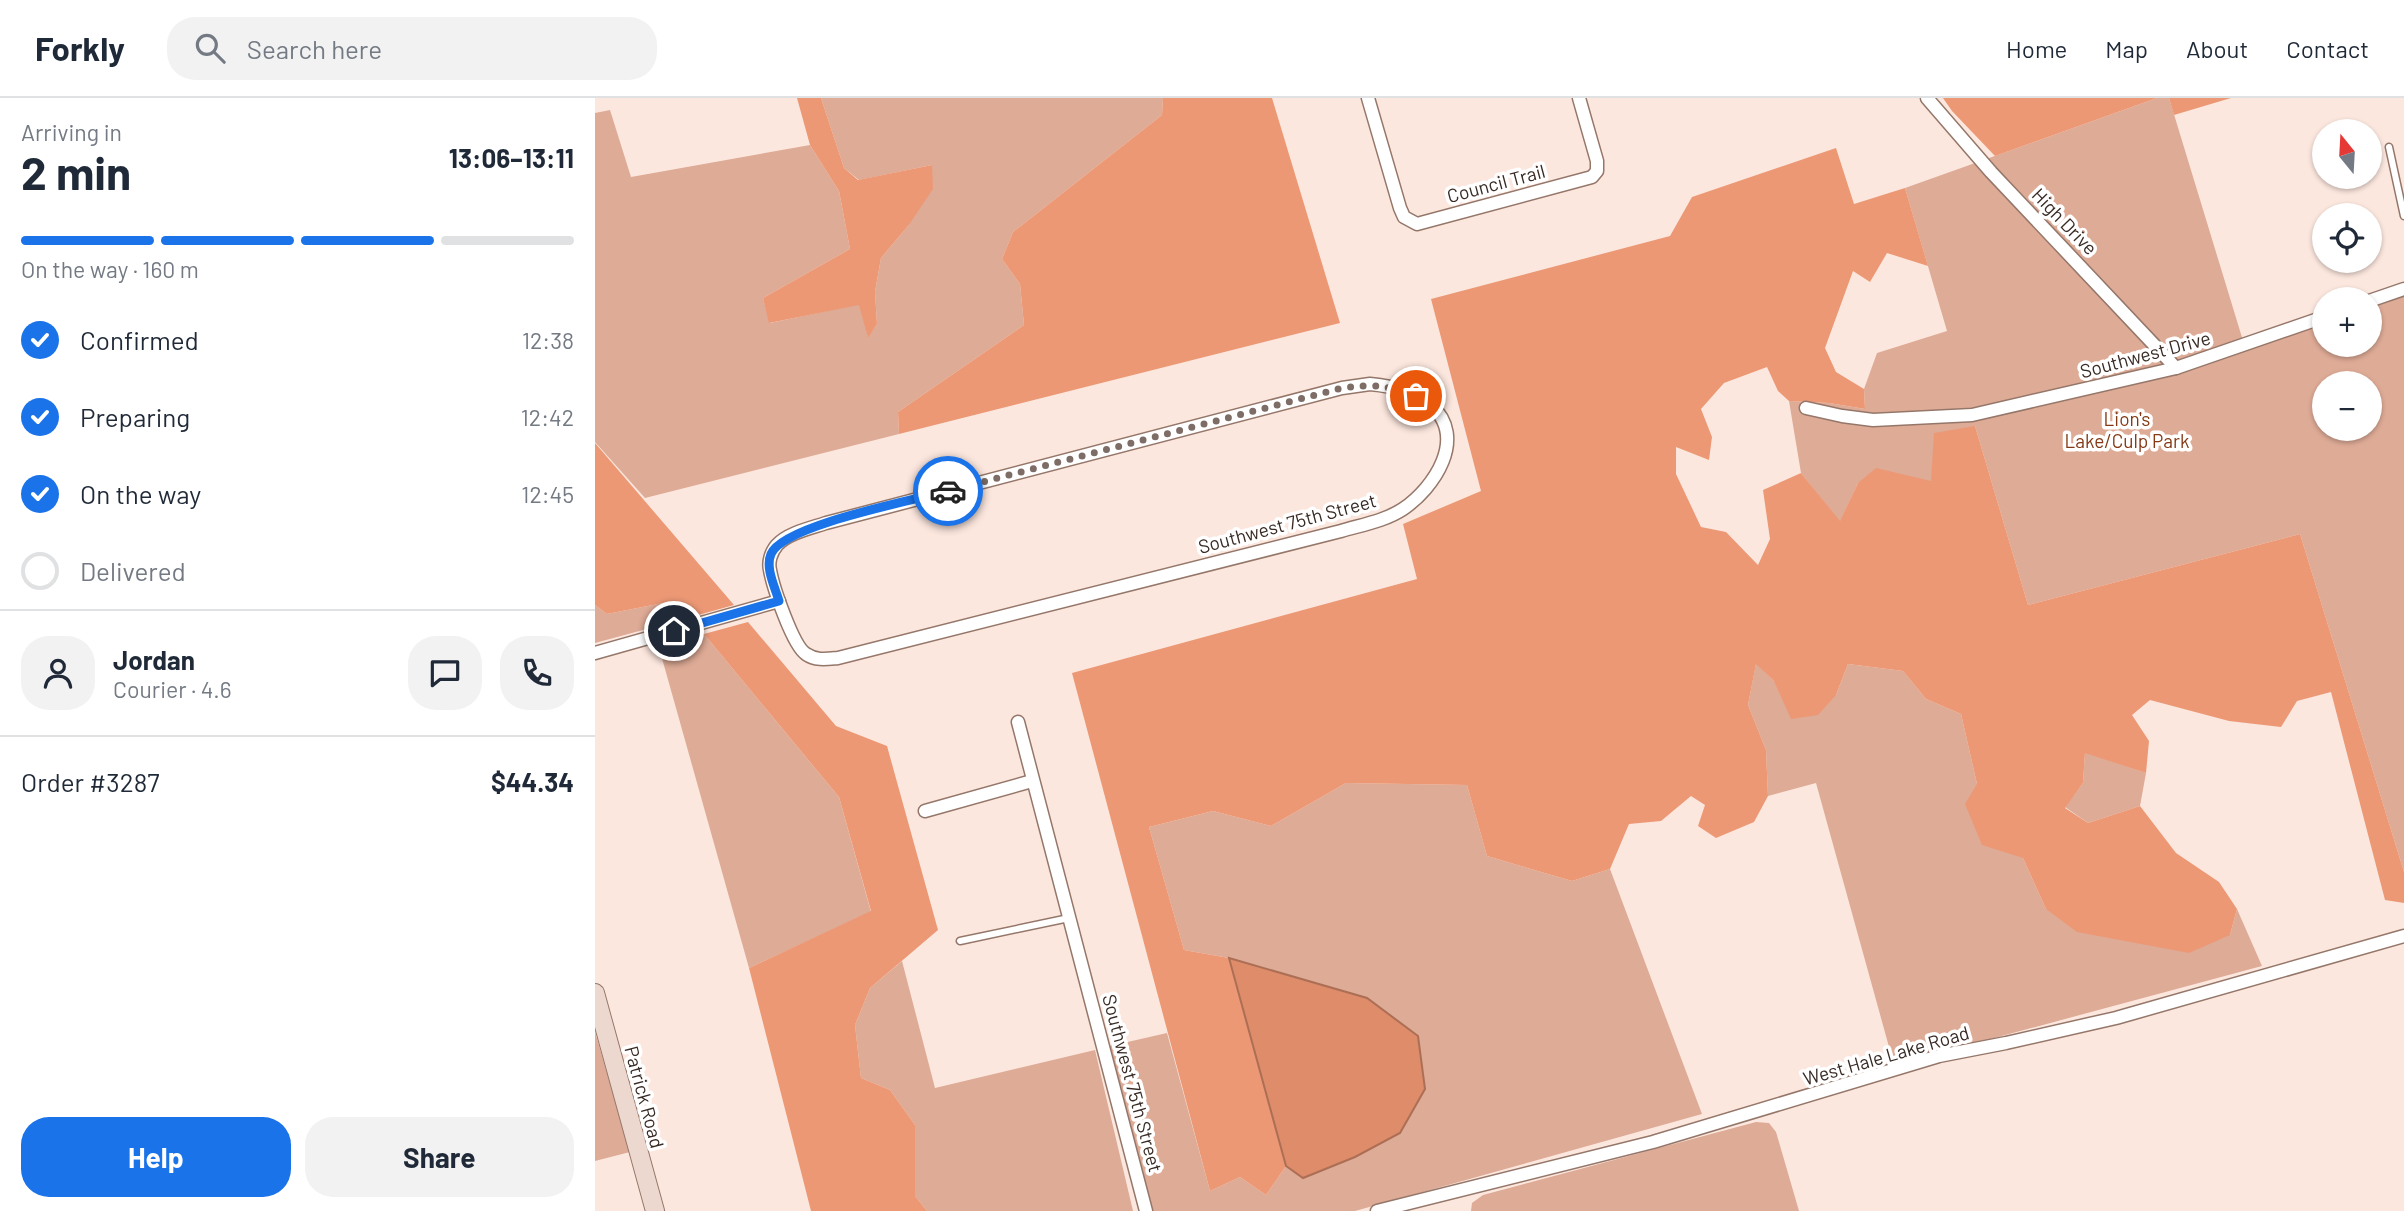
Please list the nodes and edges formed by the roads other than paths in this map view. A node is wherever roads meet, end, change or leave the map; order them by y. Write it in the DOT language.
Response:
graph roads {
  1 [pos="1368,98"];
  2 [pos="1579,98"];
  3 [pos="1927,98"];
  4 [pos="2389,147"];
  5 [pos="2404,216"];
  6 [pos="2404,289"];
  7 [pos="2382,297"];
  8 [pos="2312,321"];
  9 [pos="2176,368"];
  10 [pos="1806,408"];
  11 [pos="779,601"];
  12 [pos="595,653"];
  13 [pos="1018,722"];
  14 [pos="1032,781"];
  15 [pos="925,811"];
  16 [pos="1069,918"];
  17 [pos="2404,936"];
  18 [pos="960,941"];
  19 [pos="595,993"];
  20 [pos="655,1211"];
  21 [pos="1146,1211"];
  22 [pos="1377,1211"];
  1 -- 2 [label="street, Council Trail"];
  3 -- 9 [label="street, High Drive"];
  4 -- 5 [label="lane"];
  6 -- 7 [label="street"];
  8 -- 9 [label="street, Southwest Drive"];
  9 -- 10 [label="street, Southwest Drive"];
  11 -- 11 [label="street, Southwest 75th Street"];
  11 -- 12 [label="street"];
  13 -- 14 [label="street, Southwest 75th Street"];
  14 -- 15 [label="street"];
  14 -- 16 [label="street, Southwest 75th Street"];
  16 -- 18 [label="lane"];
  16 -- 21 [label="street, Southwest 75th Street"];
  17 -- 22 [label="street, West Hale Lake Road"];
  19 -- 20 [label="street, Patrick Road"];
}
